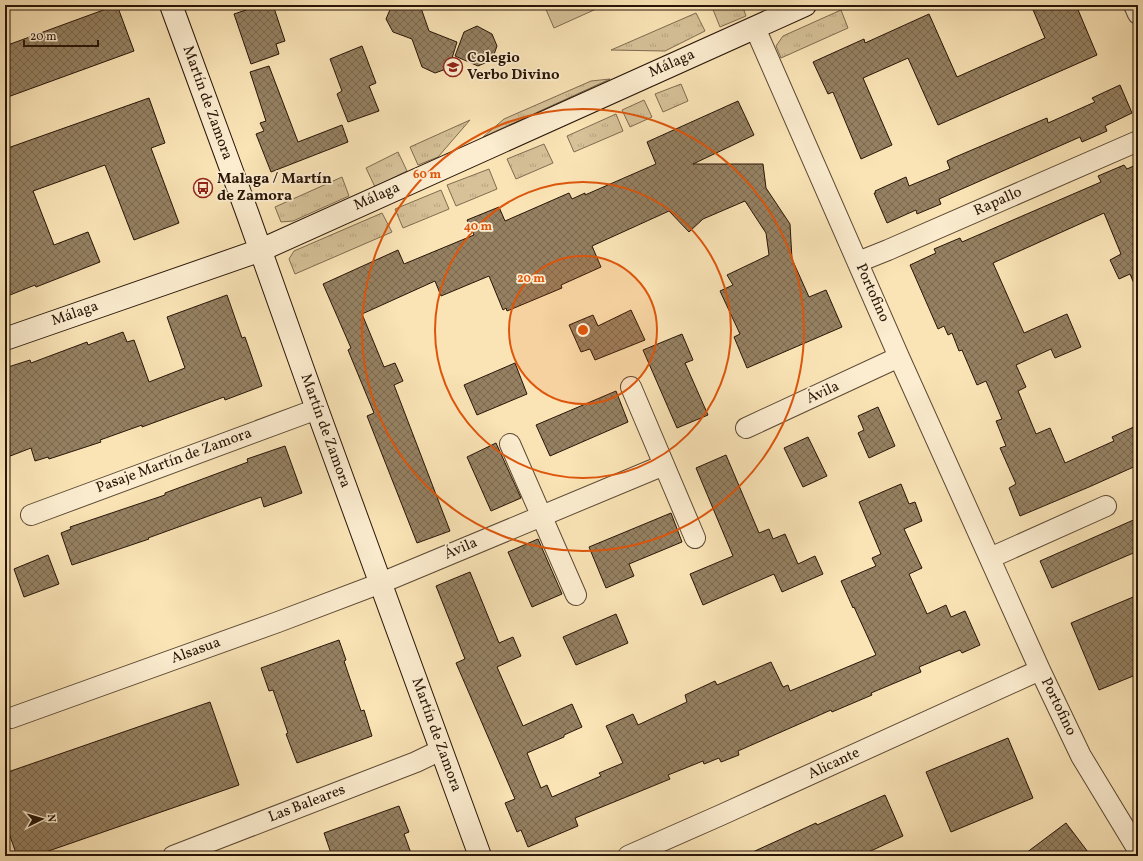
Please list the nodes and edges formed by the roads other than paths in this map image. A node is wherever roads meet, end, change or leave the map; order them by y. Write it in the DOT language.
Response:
graph roads {
  1 [pos="171,5"];
  2 [pos="805,5"];
  3 [pos="1134,5"];
  4 [pos="1138,14"];
  5 [pos="755,28"];
  6 [pos="1138,140"];
  7 [pos="261,250"];
  8 [pos="858,262"];
  9 [pos="5,339"];
  10 [pos="900,357"];
  11 [pos="631,387"];
  12 [pos="317,409"];
  13 [pos="746,428"];
  14 [pos="510,444"];
  15 [pos="664,465"];
  16 [pos="1106,506"];
  17 [pos="31,514"];
  18 [pos="542,516"];
  19 [pos="695,538"];
  20 [pos="990,558"];
  21 [pos="381,583"];
  22 [pos="576,595"];
  23 [pos="1040,670"];
  24 [pos="11,718"];
  25 [pos="441,750"];
  26 [pos="1138,850"];
  27 [pos="173,856"];
  28 [pos="480,856"];
  29 [pos="628,856"];
  1 -- 7 [label="street, Martín de Zamora"];
  2 -- 5 [label="street, Málaga"];
  3 -- 4 [label="street"];
  5 -- 7 [label="street, Málaga"];
  5 -- 8 [label="street, Portofino"];
  6 -- 8 [label="street, Rapallo"];
  7 -- 9 [label="street, Málaga"];
  7 -- 12 [label="street, Martín de Zamora"];
  8 -- 10 [label="street, Portofino"];
  10 -- 13 [label="street, Ávila"];
  10 -- 20 [label="street, Portofino"];
  11 -- 15 [label="street"];
  12 -- 17 [label="street, Pasaje Martín de Zamora"];
  12 -- 21 [label="street, Martín de Zamora"];
  14 -- 18 [label="street"];
  15 -- 18 [label="street, Ávila"];
  15 -- 19 [label="street"];
  16 -- 20 [label="street"];
  18 -- 21 [label="street, Ávila"];
  18 -- 22 [label="street"];
  20 -- 23 [label="street, Portofino"];
  21 -- 24 [label="street, Alsasua"];
  21 -- 25 [label="street, Martín de Zamora"];
  23 -- 26 [label="street, Portofino"];
  23 -- 29 [label="street, Alicante"];
  25 -- 27 [label="street, Las Baleares"];
  25 -- 28 [label="street, Martín de Zamora"];
}
